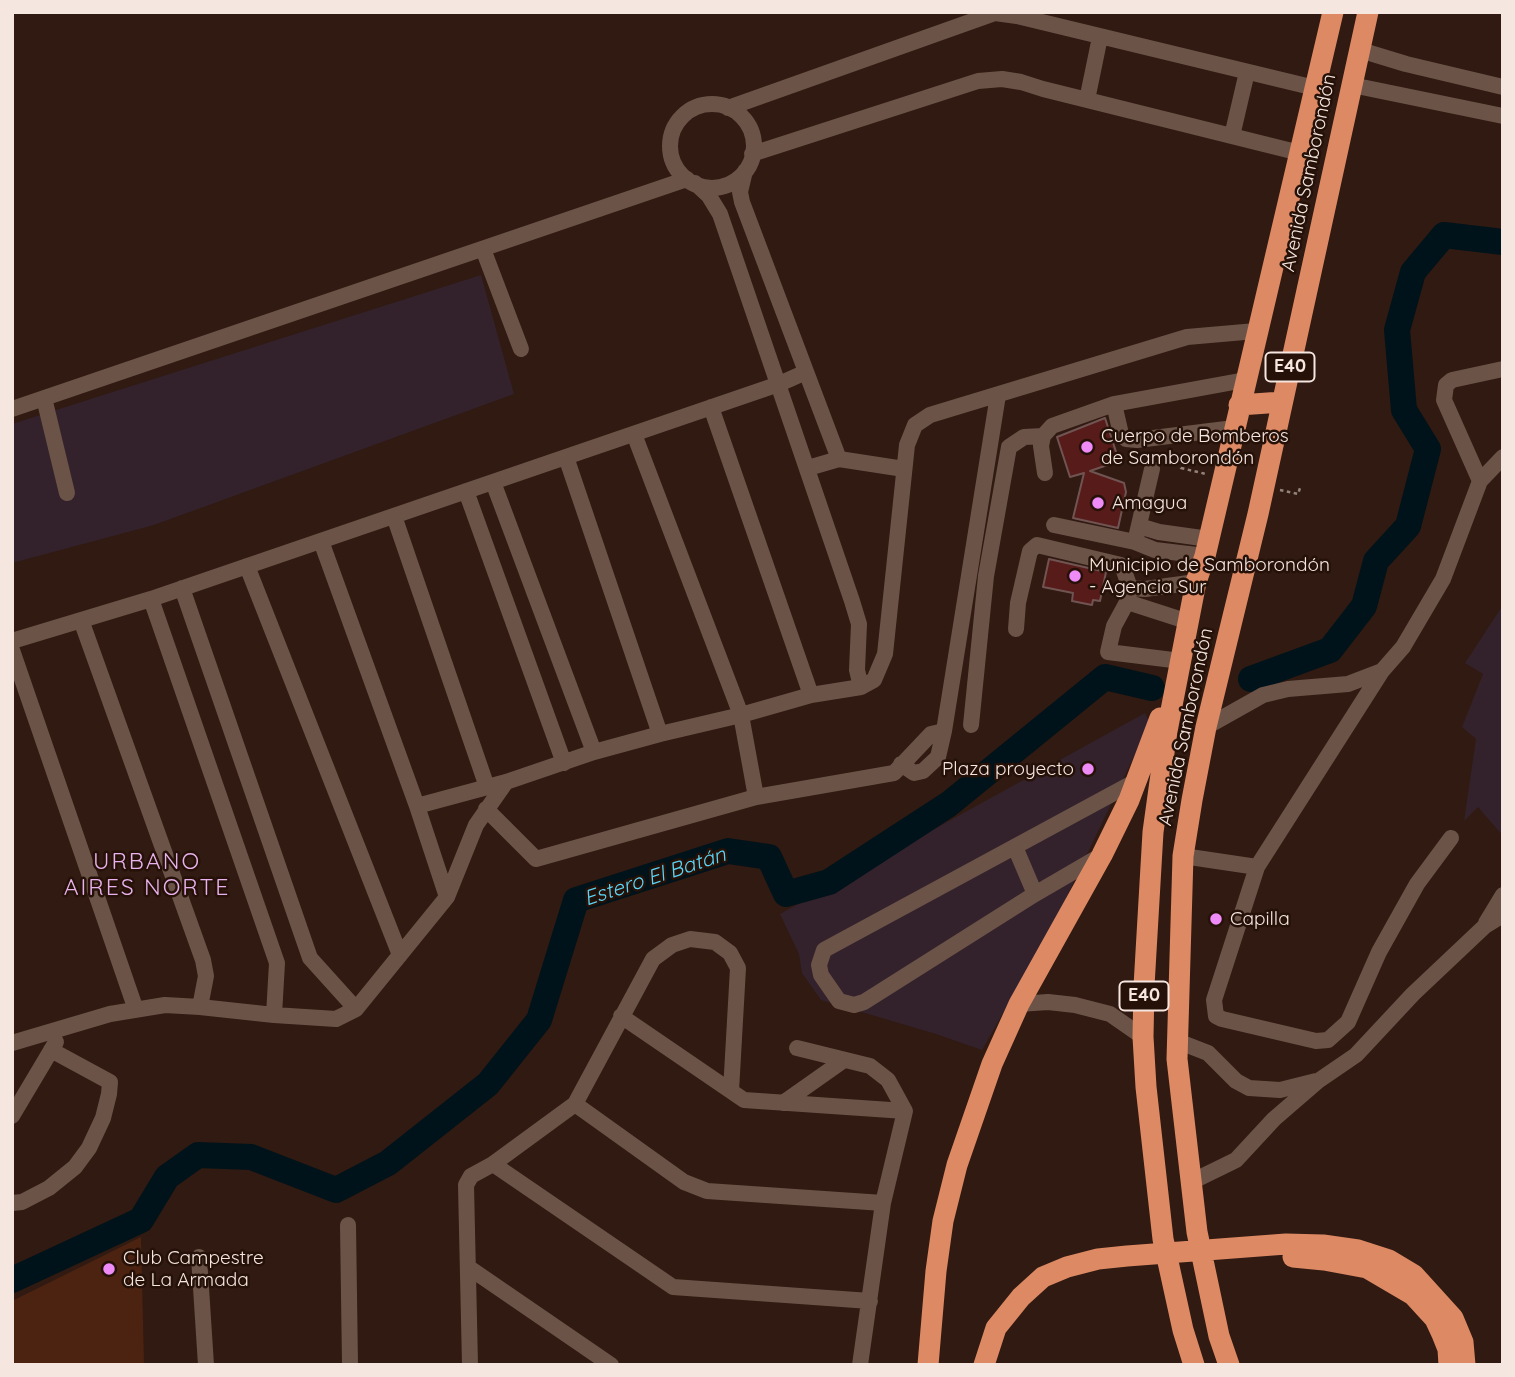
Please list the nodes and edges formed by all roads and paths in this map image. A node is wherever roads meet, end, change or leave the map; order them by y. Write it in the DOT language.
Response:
graph roads {
  1 [pos="1333,12"];
  2 [pos="1368,12"];
  3 [pos="1100,37"];
  4 [pos="1360,50"];
  5 [pos="1247,72"];
  6 [pos="1352,85"];
  7 [pos="1503,87"];
  8 [pos="1315,88"];
  9 [pos="1087,100"];
  10 [pos="727,108"];
  11 [pos="1503,116"];
  12 [pos="1232,136"];
  13 [pos="1300,153"];
  14 [pos="752,154"];
  15 [pos="744,171"];
  16 [pos="691,181"];
  17 [pos="483,249"];
  18 [pos="1256,331"];
  19 [pos="521,349"];
  20 [pos="1503,369"];
  21 [pos="806,372"];
  22 [pos="1245,380"];
  23 [pos="779,384"];
  24 [pos="998,396"];
  25 [pos="44,398"];
  26 [pos="1282,402"];
  27 [pos="1114,404"];
  28 [pos="1239,405"];
  29 [pos="711,407"];
  30 [pos="12,409"];
  31 [pos="1234,429"];
  32 [pos="634,434"];
  33 [pos="1043,436"];
  34 [pos="566,457"];
  35 [pos="1503,457"];
  36 [pos="839,460"];
  37 [pos="1182,461"];
  38 [pos="808,468"];
  39 [pos="904,469"];
  40 [pos="1152,469"];
  41 [pos="1045,473"];
  42 [pos="1223,478"];
  43 [pos="1480,481"];
  44 [pos="493,482"];
  45 [pos="1300,488"];
  46 [pos="466,491"];
  47 [pos="67,493"];
  48 [pos="1298,494"];
  49 [pos="394,516"];
  50 [pos="1054,525"];
  51 [pos="1139,526"];
  52 [pos="321,541"];
  53 [pos="1135,542"];
  54 [pos="1207,547"];
  55 [pos="247,566"];
  56 [pos="1196,582"];
  57 [pos="182,588"];
  58 [pos="1128,595"];
  59 [pos="151,599"];
  60 [pos="81,621"];
  61 [pos="1189,622"];
  62 [pos="1016,629"];
  63 [pos="12,641"];
  64 [pos="12,650"];
  65 [pos="1181,661"];
  66 [pos="1381,671"];
  67 [pos="861,687"];
  68 [pos="811,695"];
  69 [pos="741,715"];
  70 [pos="971,725"];
  71 [pos="1206,727"];
  72 [pos="660,734"];
  73 [pos="594,752"];
  74 [pos="564,764"];
  75 [pos="1138,780"];
  76 [pos="506,782"];
  77 [pos="487,787"];
  78 [pos="756,797"];
  79 [pos="417,806"];
  80 [pos="486,809"];
  81 [pos="1451,838"];
  82 [pos="1014,847"];
  83 [pos="1102,855"];
  84 [pos="1183,856"];
  85 [pos="1257,867"];
  86 [pos="1035,894"];
  87 [pos="1503,895"];
  88 [pos="447,897"];
  89 [pos="1503,915"];
  90 [pos="1485,926"];
  91 [pos="400,955"];
  92 [pos="1019,1004"];
  93 [pos="200,1007"];
  94 [pos="356,1009"];
  95 [pos="136,1010"];
  96 [pos="274,1015"];
  97 [pos="621,1016"];
  98 [pos="64,1028"];
  99 [pos="1143,1037"];
  100 [pos="1177,1041"];
  101 [pos="12,1043"];
  102 [pos="797,1048"];
  103 [pos="51,1051"];
  104 [pos="844,1060"];
  105 [pos="1318,1081"];
  106 [pos="731,1091"];
  107 [pos="783,1103"];
  108 [pos="575,1104"];
  109 [pos="905,1111"];
  110 [pos="12,1116"];
  111 [pos="493,1164"];
  112 [pos="1191,1182"];
  113 [pos="12,1203"];
  114 [pos="883,1203"];
  115 [pos="348,1225"];
  116 [pos="1250,1252"];
  117 [pos="200,1257"];
  118 [pos="1128,1260"];
  119 [pos="468,1267"];
  120 [pos="870,1301"];
  121 [pos="1184,1330"];
  122 [pos="1219,1336"];
  123 [pos="206,1365"];
  124 [pos="350,1365"];
  125 [pos="470,1365"];
  126 [pos="611,1365"];
  127 [pos="860,1365"];
  128 [pos="928,1365"];
  129 [pos="984,1365"];
  130 [pos="995,1365"];
  131 [pos="1186,1365"];
  132 [pos="1194,1365"];
  133 [pos="1229,1365"];
  134 [pos="1237,1365"];
  135 [pos="1449,1365"];
  136 [pos="1465,1365"];
  1 -- 8 [label="highway, Avenida Samborondón / E40"];
  2 -- 4 [label="highway, Avenida Samborondón / E40"];
  3 -- 5 [label="street"];
  3 -- 9 [label="street"];
  3 -- 10 [label="street"];
  4 -- 6 [label="highway, Avenida Samborondón / E40"];
  4 -- 7 [label="street"];
  5 -- 8 [label="street"];
  5 -- 12 [label="street"];
  6 -- 11 [label="street"];
  6 -- 26 [label="highway, Avenida Samborondón / E40"];
  8 -- 13 [label="highway, Avenida Samborondón / E40"];
  9 -- 12 [label="street"];
  9 -- 14 [label="street"];
  10 -- 14 [label="street"];
  10 -- 16 [label="street"];
  12 -- 13 [label="street"];
  13 -- 18 [label="highway, Avenida Samborondón / E40"];
  14 -- 15 [label="street"];
  15 -- 16 [label="street"];
  15 -- 21 [label="street"];
  16 -- 17 [label="street"];
  16 -- 23 [label="street"];
  17 -- 19 [label="street"];
  17 -- 25 [label="street"];
  18 -- 22 [label="highway, Avenida Samborondón / E40"];
  18 -- 24 [label="street"];
  20 -- 43 [label="street"];
  21 -- 23 [label="street"];
  21 -- 36 [label="street"];
  22 -- 27 [label="street"];
  22 -- 28 [label="highway, Avenida Samborondón / E40"];
  23 -- 29 [label="street"];
  23 -- 38 [label="street"];
  24 -- 39 [label="street"];
  24 -- 78 [label="street"];
  25 -- 30 [label="street"];
  25 -- 47 [label="street"];
  26 -- 28 [label="highway"];
  26 -- 71 [label="highway, Avenida Samborondón / E40"];
  27 -- 31 [label="street"];
  27 -- 33 [label="street"];
  28 -- 31 [label="highway, Avenida Samborondón / E40"];
  29 -- 32 [label="street"];
  29 -- 68 [label="street"];
  31 -- 42 [label="highway, Avenida Samborondón / E40"];
  32 -- 34 [label="street"];
  32 -- 69 [label="street"];
  33 -- 41 [label="street"];
  33 -- 70 [label="street"];
  34 -- 44 [label="street"];
  34 -- 72 [label="street"];
  35 -- 43 [label="street"];
  36 -- 38 [label="street"];
  36 -- 39 [label="street"];
  37 -- 42 [label="path"];
  38 -- 67 [label="street"];
  39 -- 67 [label="street"];
  40 -- 51 [label="street"];
  42 -- 54 [label="highway, Avenida Samborondón / E40"];
  43 -- 66 [label="street"];
  44 -- 46 [label="street"];
  44 -- 73 [label="street"];
  45 -- 48 [label="path"];
  46 -- 49 [label="street"];
  46 -- 74 [label="street"];
  49 -- 52 [label="street"];
  49 -- 77 [label="street"];
  50 -- 53 [label="street"];
  51 -- 53 [label="street"];
  51 -- 54 [label="street"];
  52 -- 55 [label="street"];
  52 -- 79 [label="street"];
  53 -- 54 [label="street"];
  54 -- 56 [label="highway, Avenida Samborondón / E40"];
  55 -- 57 [label="street"];
  55 -- 91 [label="street"];
  56 -- 58 [label="street"];
  56 -- 61 [label="highway, Avenida Samborondón / E40"];
  57 -- 59 [label="street"];
  57 -- 94 [label="street"];
  58 -- 61 [label="street"];
  58 -- 62 [label="street"];
  58 -- 65 [label="street"];
  59 -- 60 [label="street"];
  59 -- 96 [label="street"];
  60 -- 63 [label="street"];
  60 -- 93 [label="street"];
  61 -- 65 [label="highway, Avenida Samborondón / E40"];
  64 -- 95 [label="street"];
  65 -- 75 [label="highway"];
  65 -- 99 [label="highway, Avenida Samborondón / E40"];
  66 -- 71 [label="street"];
  66 -- 85 [label="street"];
  67 -- 68 [label="street"];
  68 -- 69 [label="street"];
  69 -- 72 [label="street"];
  69 -- 78 [label="street"];
  71 -- 84 [label="highway, Avenida Samborondón / E40"];
  72 -- 73 [label="street"];
  73 -- 74 [label="street"];
  74 -- 76 [label="street"];
  75 -- 82 [label="street"];
  75 -- 83 [label="highway"];
  76 -- 77 [label="street"];
  76 -- 80 [label="street"];
  77 -- 79 [label="street"];
  78 -- 80 [label="street"];
  79 -- 88 [label="street"];
  80 -- 88 [label="street"];
  81 -- 85 [label="street"];
  82 -- 86 [label="street"];
  82 -- 86 [label="street"];
  83 -- 86 [label="street"];
  83 -- 92 [label="highway"];
  84 -- 85 [label="street"];
  84 -- 100 [label="highway, Avenida Samborondón / E40"];
  87 -- 90 [label="street"];
  88 -- 91 [label="street"];
  89 -- 90 [label="street"];
  90 -- 105 [label="street"];
  91 -- 94 [label="street"];
  92 -- 99 [label="street"];
  92 -- 128 [label="highway"];
  93 -- 95 [label="street"];
  93 -- 96 [label="street"];
  94 -- 96 [label="street"];
  95 -- 98 [label="street"];
  97 -- 106 [label="street"];
  97 -- 106 [label="street"];
  97 -- 108 [label="street"];
  98 -- 101 [label="street"];
  98 -- 103 [label="street"];
  99 -- 121 [label="highway, Avenida Samborondón / E40"];
  100 -- 105 [label="street"];
  100 -- 112 [label="highway, Avenida Samborondón / E40"];
  102 -- 104 [label="street"];
  103 -- 110 [label="street"];
  103 -- 113 [label="street"];
  104 -- 107 [label="street"];
  104 -- 109 [label="street"];
  105 -- 112 [label="street"];
  106 -- 107 [label="street"];
  107 -- 109 [label="street"];
  108 -- 111 [label="street"];
  108 -- 114 [label="street"];
  109 -- 114 [label="street"];
  111 -- 119 [label="street"];
  111 -- 120 [label="street"];
  112 -- 122 [label="highway, Avenida Samborondón / E40"];
  114 -- 120 [label="street"];
  115 -- 124 [label="street"];
  116 -- 118 [label="highway"];
  116 -- 135 [label="highway"];
  116 -- 136 [label="highway"];
  117 -- 123 [label="street"];
  118 -- 129 [label="highway"];
  118 -- 130 [label="highway"];
  119 -- 125 [label="street"];
  119 -- 126 [label="street"];
  120 -- 127 [label="street"];
  121 -- 131 [label="highway"];
  121 -- 132 [label="highway, E40"];
  122 -- 133 [label="highway, E40"];
  122 -- 134 [label="highway"];
}
